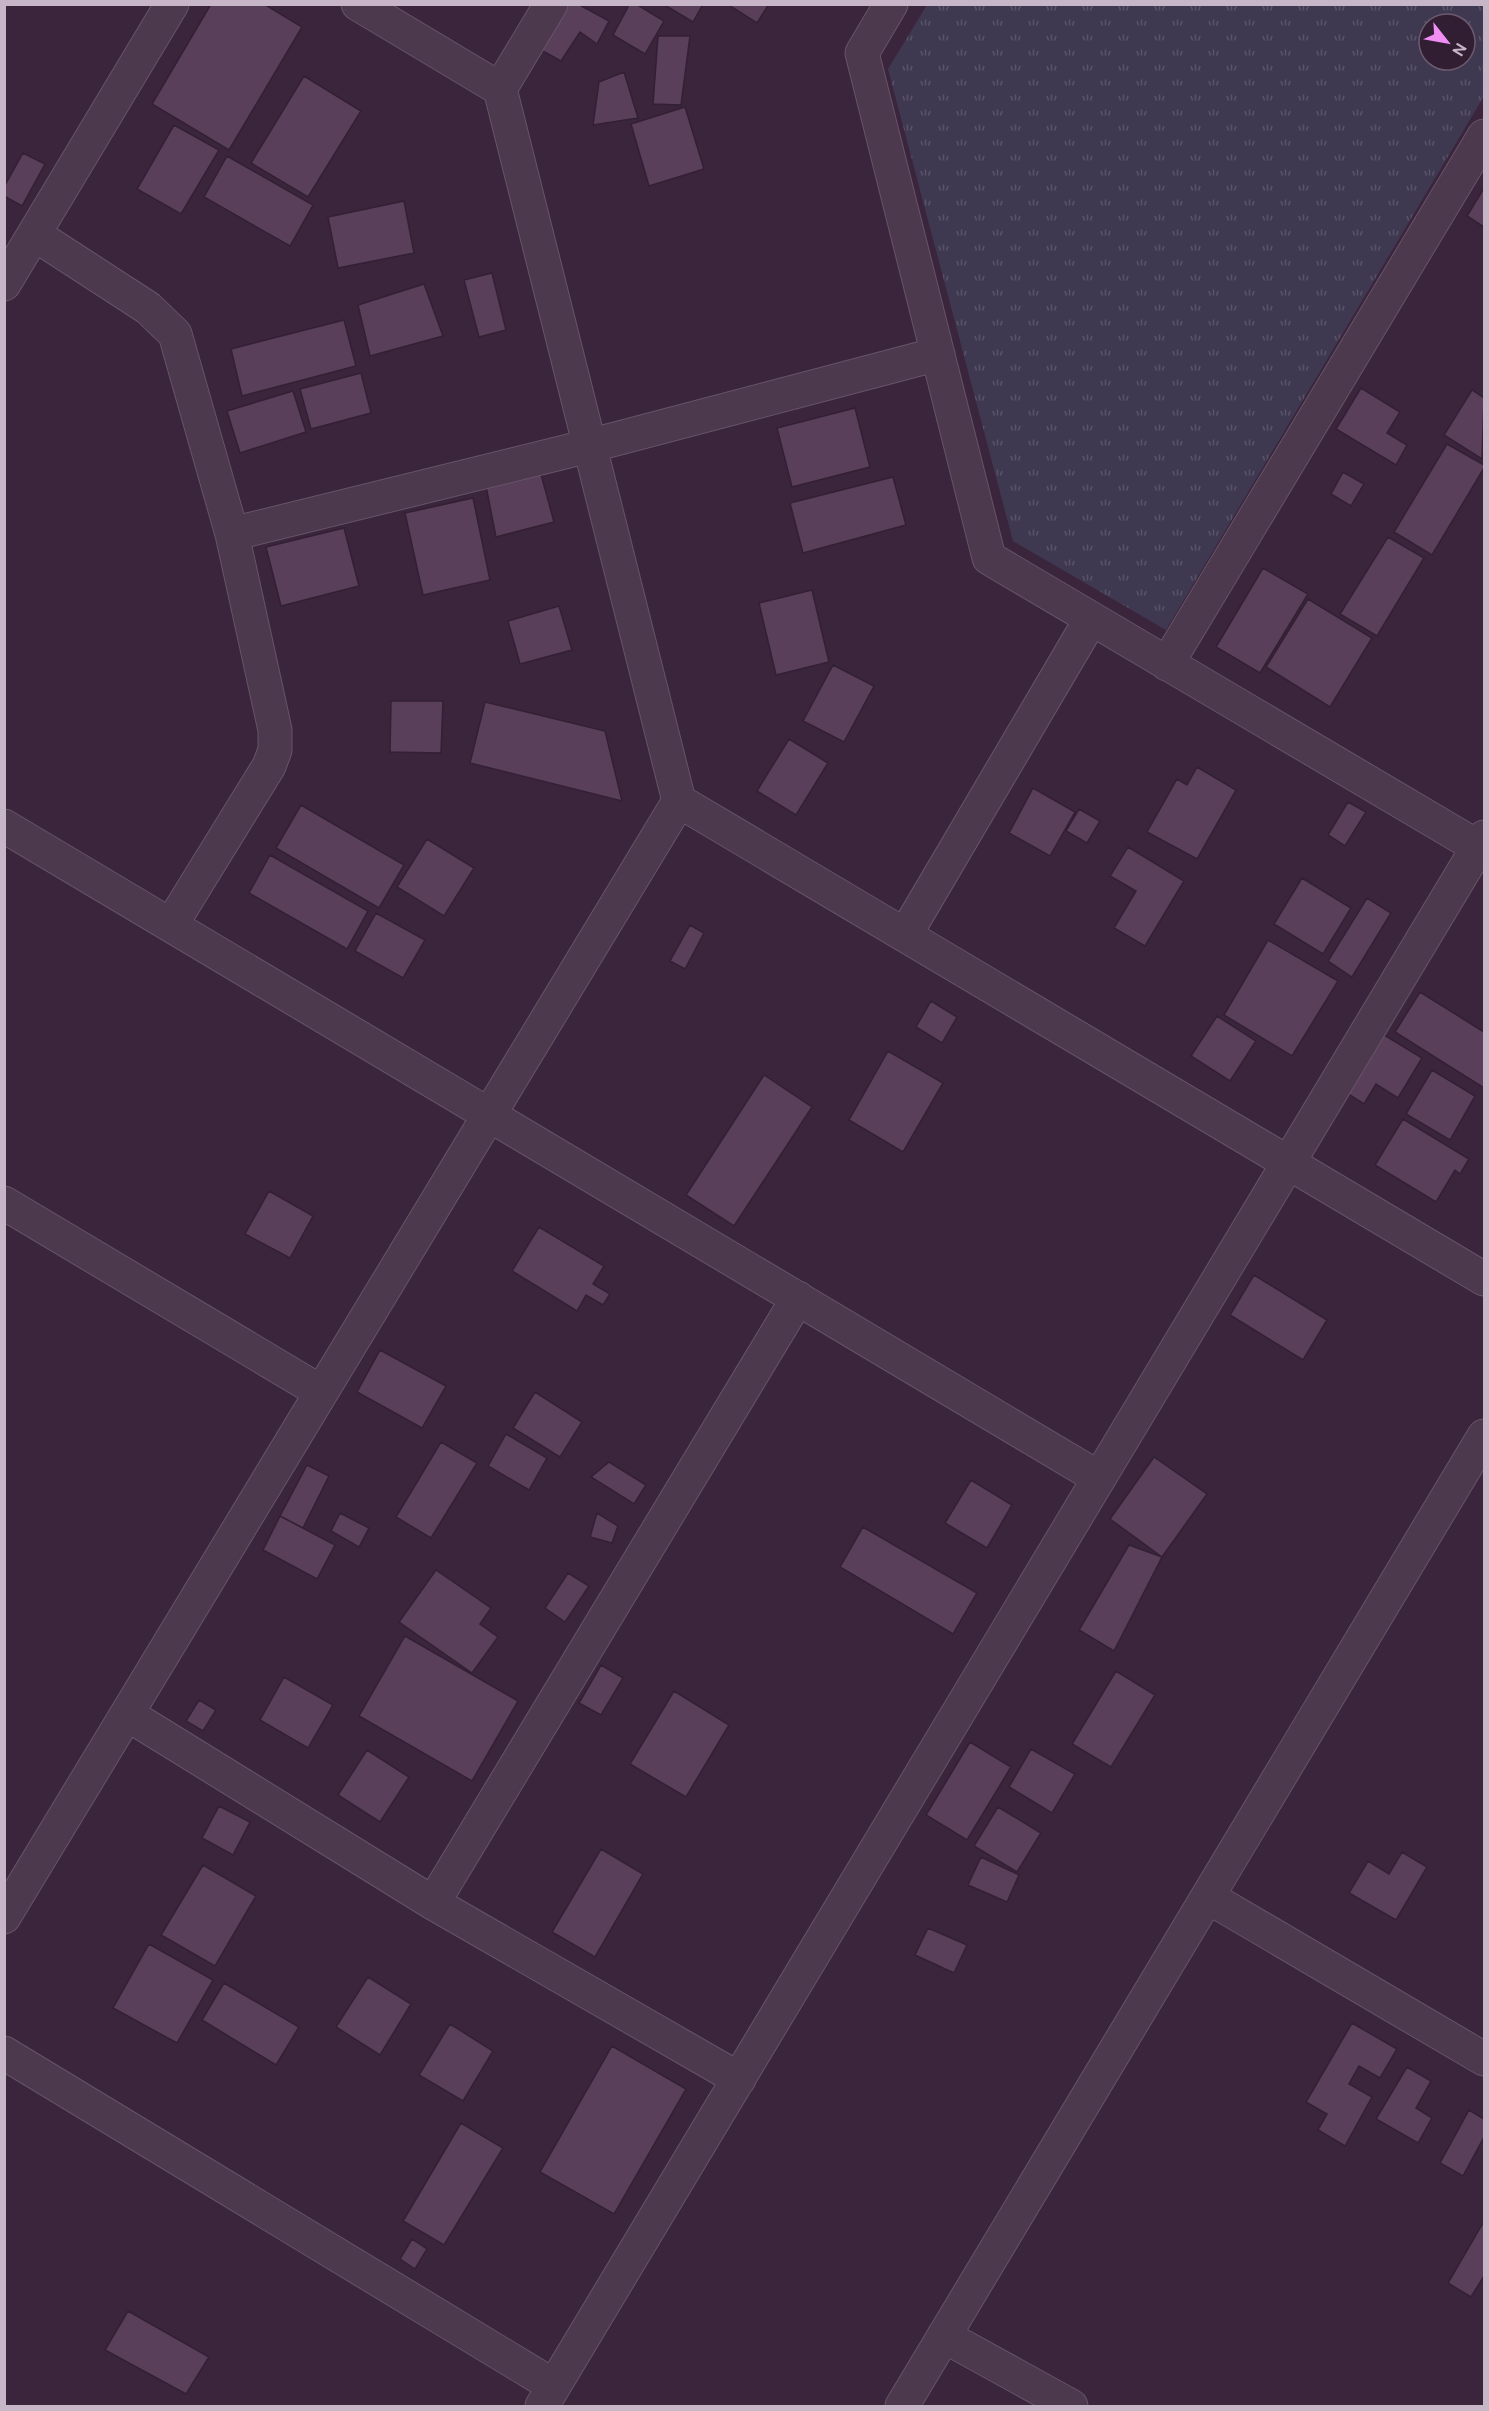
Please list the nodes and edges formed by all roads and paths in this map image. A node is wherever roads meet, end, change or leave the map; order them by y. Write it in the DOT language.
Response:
graph roads {
  1 [pos="172,4"];
  2 [pos="358,4"];
  3 [pos="551,4"];
  4 [pos="891,4"];
  5 [pos="500,89"];
  6 [pos="1485,136"];
  7 [pos="34,234"];
  8 [pos="4,284"];
  9 [pos="938,354"];
  10 [pos="589,446"];
  11 [pos="232,534"];
  12 [pos="1091,619"];
  13 [pos="1167,663"];
  14 [pos="679,801"];
  15 [pos="4,826"];
  16 [pos="1481,842"];
  17 [pos="171,925"];
  18 [pos="905,934"];
  19 [pos="489,1114"];
  20 [pos="1289,1163"];
  21 [pos="4,1203"];
  22 [pos="1485,1279"];
  23 [pos="798,1298"];
  24 [pos="321,1392"];
  25 [pos="1485,1436"];
  26 [pos="1099,1478"];
  27 [pos="127,1714"];
  28 [pos="1208,1897"];
  29 [pos="433,1903"];
  30 [pos="4,1917"];
  31 [pos="4,2054"];
  32 [pos="1484,2056"];
  33 [pos="739,2079"];
  34 [pos="944,2336"];
  35 [pos="548,2396"];
  36 [pos="902,2406"];
  37 [pos="1071,2406"];
  1 -- 7 [label="street"];
  2 -- 5 [label="street"];
  3 -- 5 [label="street"];
  4 -- 9 [label="street"];
  5 -- 10 [label="street"];
  6 -- 13 [label="street"];
  7 -- 8 [label="street"];
  7 -- 11 [label="street"];
  9 -- 10 [label="street"];
  9 -- 12 [label="street"];
  10 -- 11 [label="street"];
  10 -- 14 [label="street"];
  11 -- 17 [label="street"];
  12 -- 13 [label="street"];
  12 -- 18 [label="street"];
  13 -- 16 [label="street"];
  14 -- 18 [label="street"];
  14 -- 19 [label="street"];
  15 -- 17 [label="street"];
  16 -- 20 [label="street"];
  17 -- 19 [label="street"];
  18 -- 20 [label="street"];
  19 -- 23 [label="street"];
  19 -- 24 [label="street"];
  20 -- 22 [label="street"];
  20 -- 26 [label="street"];
  21 -- 24 [label="street"];
  23 -- 26 [label="street"];
  23 -- 29 [label="street"];
  24 -- 27 [label="street"];
  25 -- 28 [label="street"];
  26 -- 33 [label="street"];
  27 -- 29 [label="street"];
  27 -- 30 [label="street"];
  28 -- 32 [label="street"];
  28 -- 34 [label="street"];
  29 -- 33 [label="street"];
  31 -- 35 [label="street"];
  33 -- 35 [label="street"];
  34 -- 36 [label="street"];
  34 -- 37 [label="street"];
}
